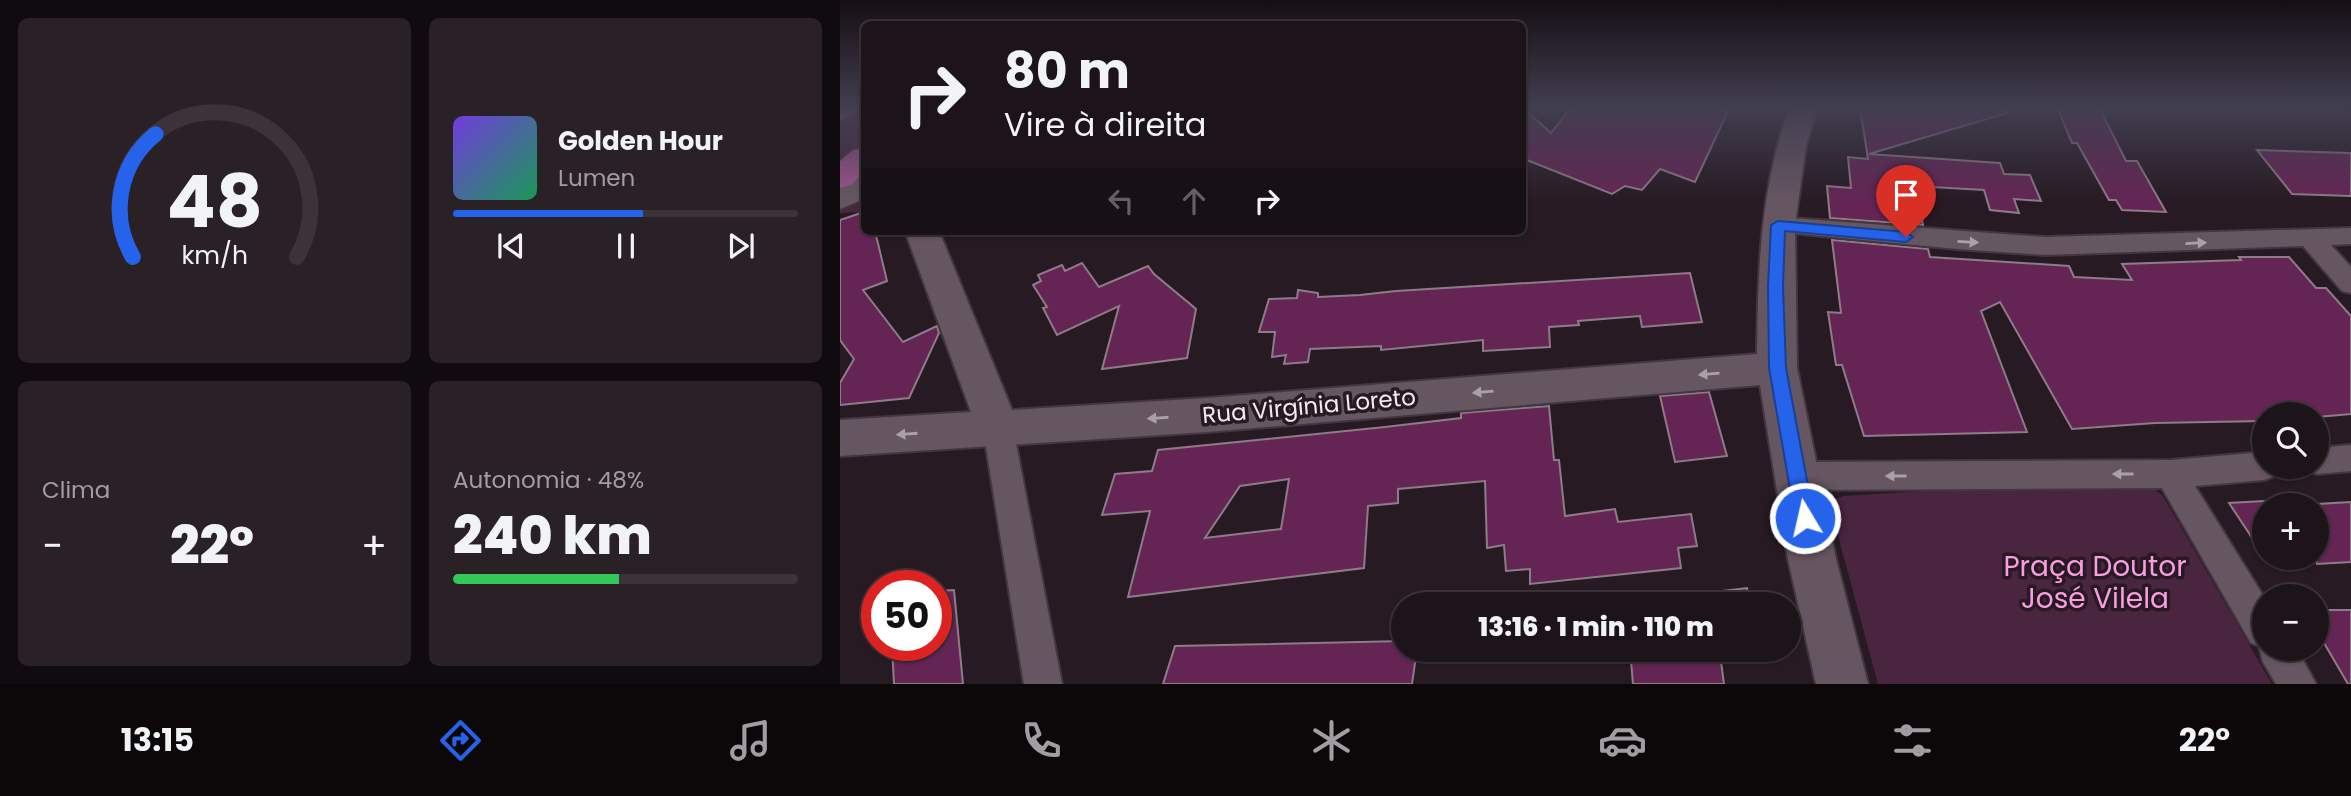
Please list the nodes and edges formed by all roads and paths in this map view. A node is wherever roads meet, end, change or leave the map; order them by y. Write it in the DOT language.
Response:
graph roads {
  1 [pos="1793,139"];
  2 [pos="861,160"];
  3 [pos="840,178"];
  4 [pos="861,188"];
  5 [pos="840,199"];
  6 [pos="861,212"];
  7 [pos="840,213"];
  8 [pos="1778,225"];
  9 [pos="923,235"];
  10 [pos="2351,236"];
  11 [pos="2311,239"];
  12 [pos="2351,284"];
  13 [pos="1777,368"];
  14 [pos="982,422"];
  15 [pos="840,438"];
  16 [pos="2351,458"];
  17 [pos="2329,460"];
  18 [pos="2252,467"];
  19 [pos="2171,474"];
  20 [pos="1798,476"];
  21 [pos="2252,610"];
  22 [pos="2283,661"];
  23 [pos="1043,684"];
  24 [pos="1842,684"];
  25 [pos="2297,684"];
  1 -- 8 [label="street"];
  2 -- 3 [label="main road"];
  4 -- 5 [label="street"];
  6 -- 7 [label="street"];
  8 -- 11 [label="street, one-way"];
  8 -- 13 [label="street"];
  9 -- 14 [label="street"];
  10 -- 11 [label="street"];
  11 -- 12 [label="street"];
  13 -- 14 [label="street, Rua Virgínia Loreto, one-way"];
  13 -- 20 [label="street"];
  14 -- 15 [label="street, Rua Virgínia Loreto, one-way"];
  14 -- 23 [label="street"];
  16 -- 17 [label="street"];
  18 -- 19 [label="street"];
  19 -- 20 [label="street, one-way"];
  19 -- 21 [label="street"];
  20 -- 24 [label="street"];
  22 -- 25 [label="street"];
}
